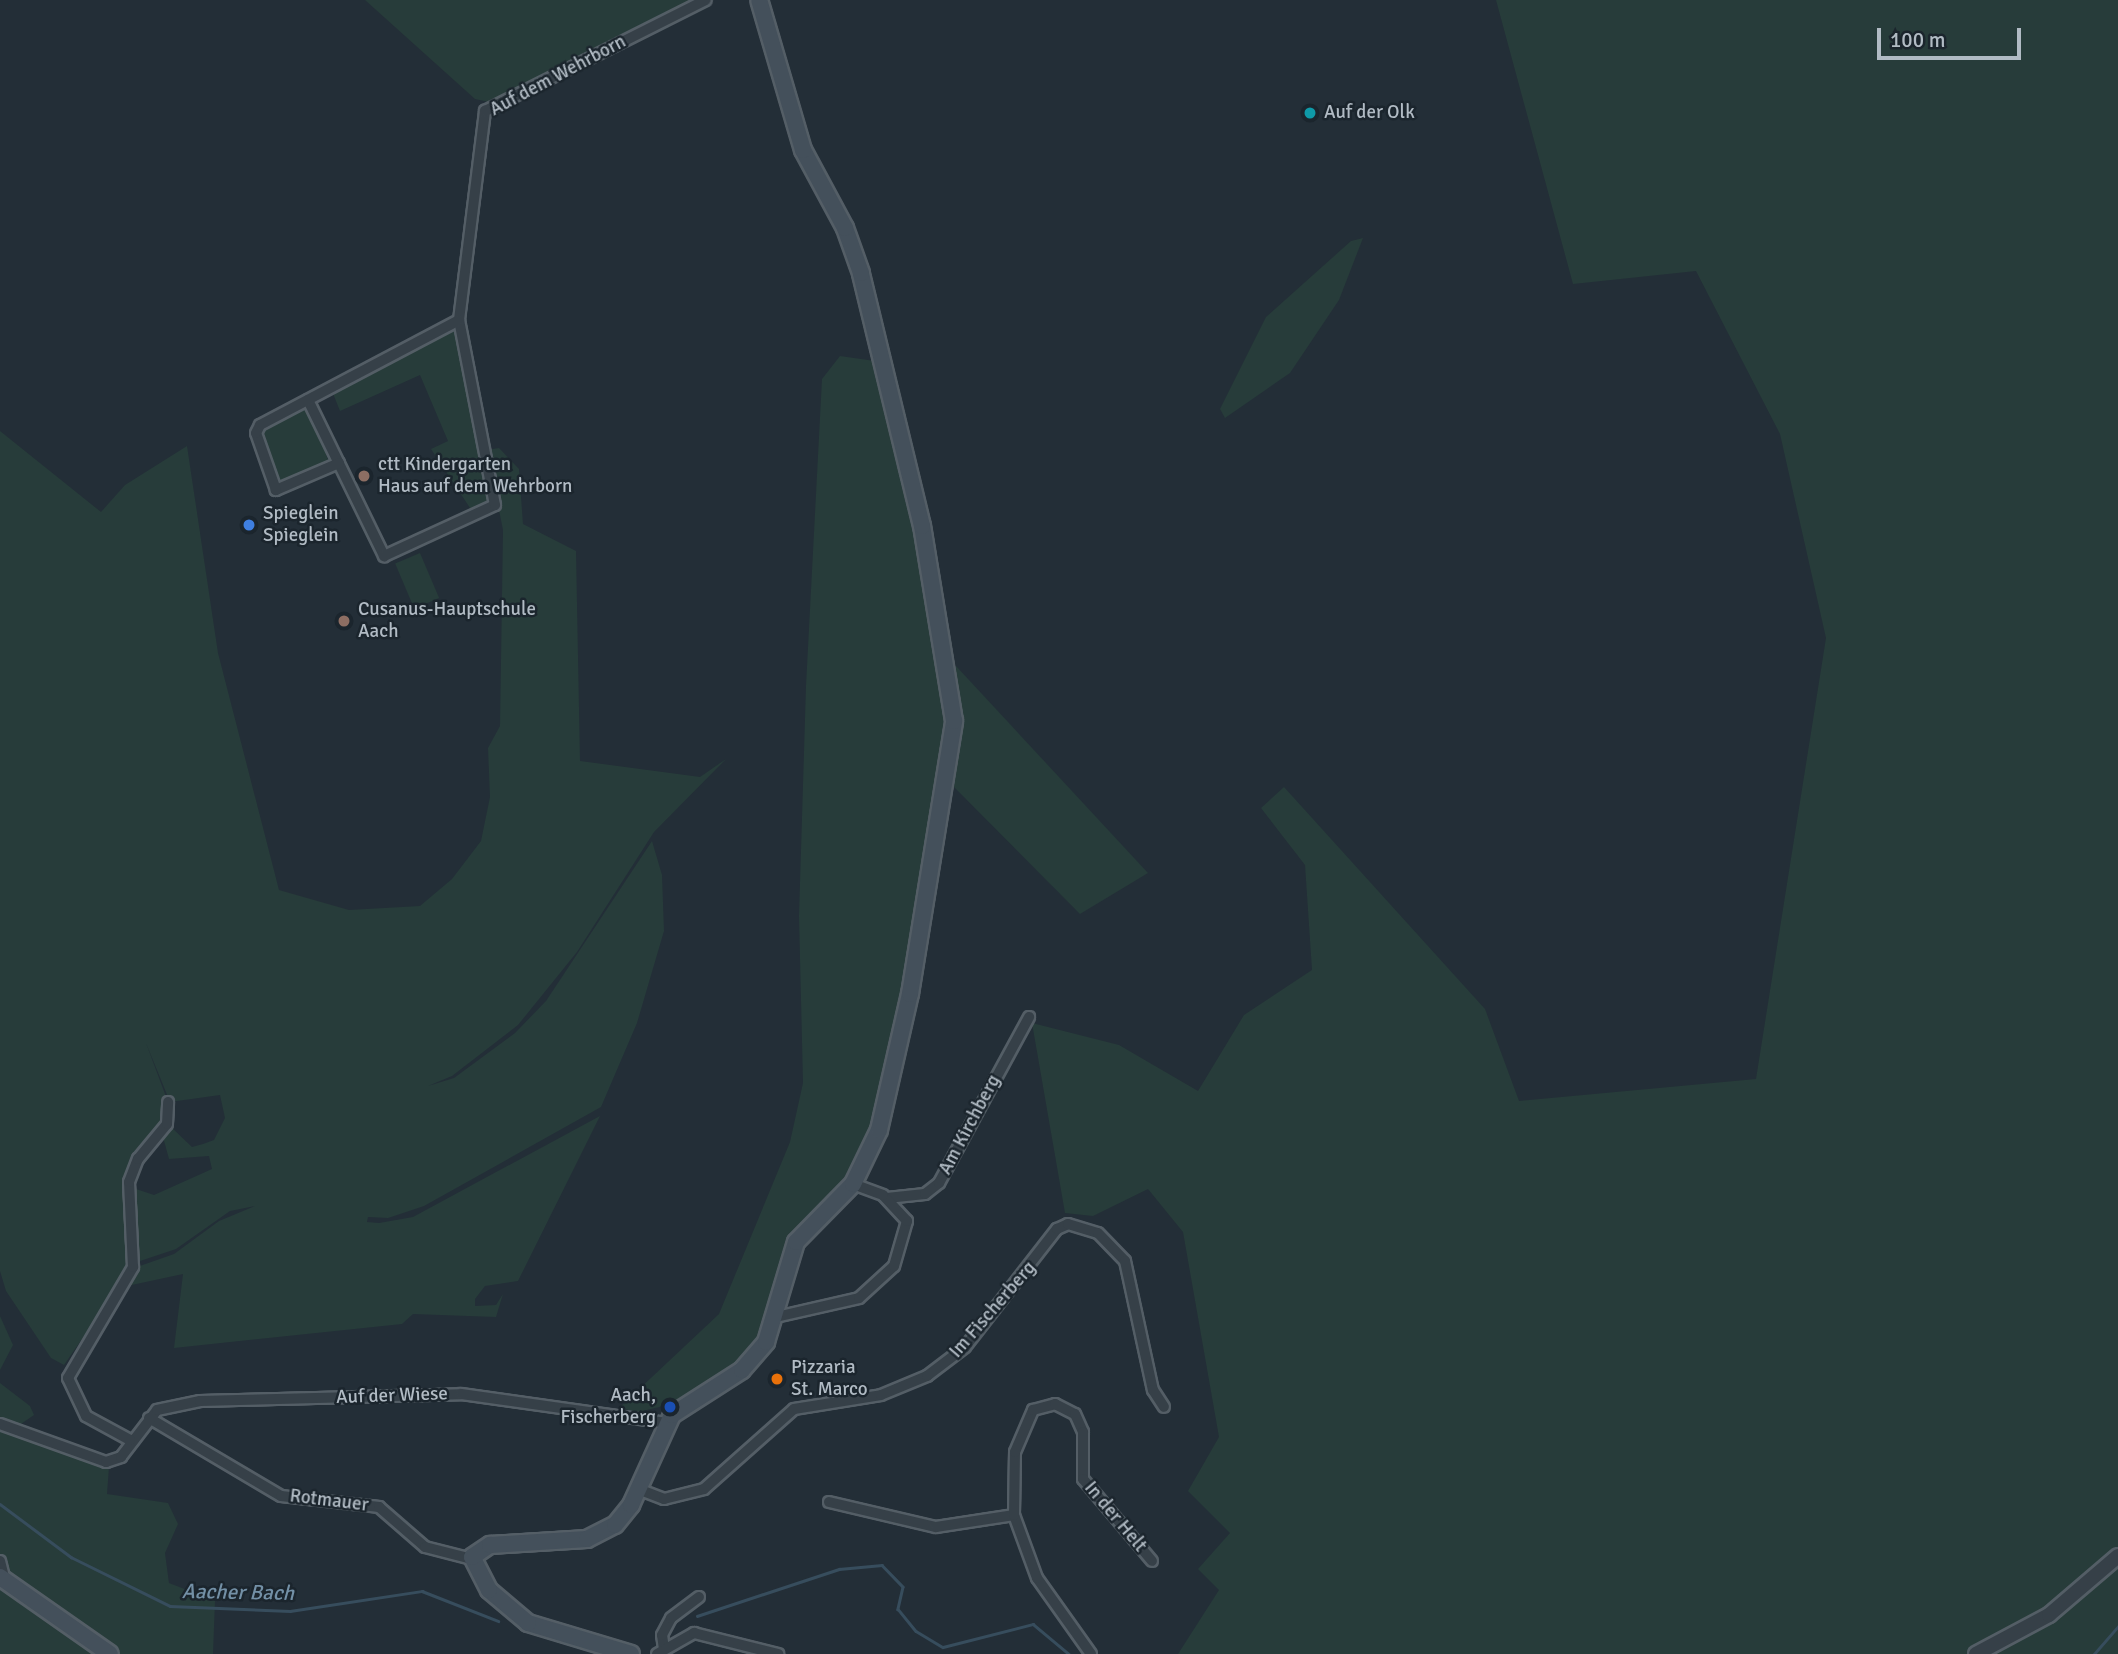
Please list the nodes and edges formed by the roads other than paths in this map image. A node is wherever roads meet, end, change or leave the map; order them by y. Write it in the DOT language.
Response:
graph roads {
  1 [pos="705,0"];
  2 [pos="759,0"];
  3 [pos="459,320"];
  4 [pos="308,400"];
  5 [pos="339,463"];
  6 [pos="1029,1017"];
  7 [pos="168,1102"];
  8 [pos="853,1184"];
  9 [pos="887,1198"];
  10 [pos="776,1317"];
  11 [pos="1164,1407"];
  12 [pos="149,1418"];
  13 [pos="667,1423"];
  14 [pos="0,1424"];
  15 [pos="130,1440"];
  16 [pos="638,1489"];
  17 [pos="829,1502"];
  18 [pos="1014,1515"];
  19 [pos="2118,1556"];
  20 [pos="472,1559"];
  21 [pos="0,1561"];
  22 [pos="1152,1561"];
  23 [pos="3,1579"];
  24 [pos="699,1597"];
  25 [pos="661,1651"];
  26 [pos="110,1654"];
  27 [pos="631,1654"];
  28 [pos="778,1654"];
  29 [pos="1091,1654"];
  30 [pos="1976,1654"];
  1 -- 3 [label="street, Auf dem Wehrborn"];
  2 -- 8 [label="main road"];
  3 -- 4 [label="street"];
  3 -- 5 [label="street, Auf dem Wehrborn"];
  4 -- 5 [label="street, Auf dem Wehrborn"];
  4 -- 5 [label="street"];
  6 -- 9 [label="street, Am Kirchberg"];
  7 -- 15 [label="street"];
  8 -- 9 [label="street, Am Kirchberg"];
  8 -- 10 [label="main road"];
  9 -- 10 [label="street"];
  10 -- 13 [label="main road"];
  11 -- 16 [label="street, Im Fischerberg"];
  12 -- 13 [label="street, Auf der Wiese"];
  12 -- 15 [label="street, Auf der Wiese"];
  12 -- 20 [label="street, Rotmauer"];
  13 -- 16 [label="main road"];
  14 -- 15 [label="street, Auf der Wiese"];
  16 -- 20 [label="main road"];
  17 -- 18 [label="street"];
  18 -- 22 [label="street, In der Helt"];
  18 -- 29 [label="street, In der Helt"];
  19 -- 30 [label="street"];
  20 -- 27 [label="main road"];
  21 -- 23 [label="street"];
  23 -- 26 [label="main road"];
  24 -- 25 [label="street"];
  25 -- 28 [label="street"];
}
